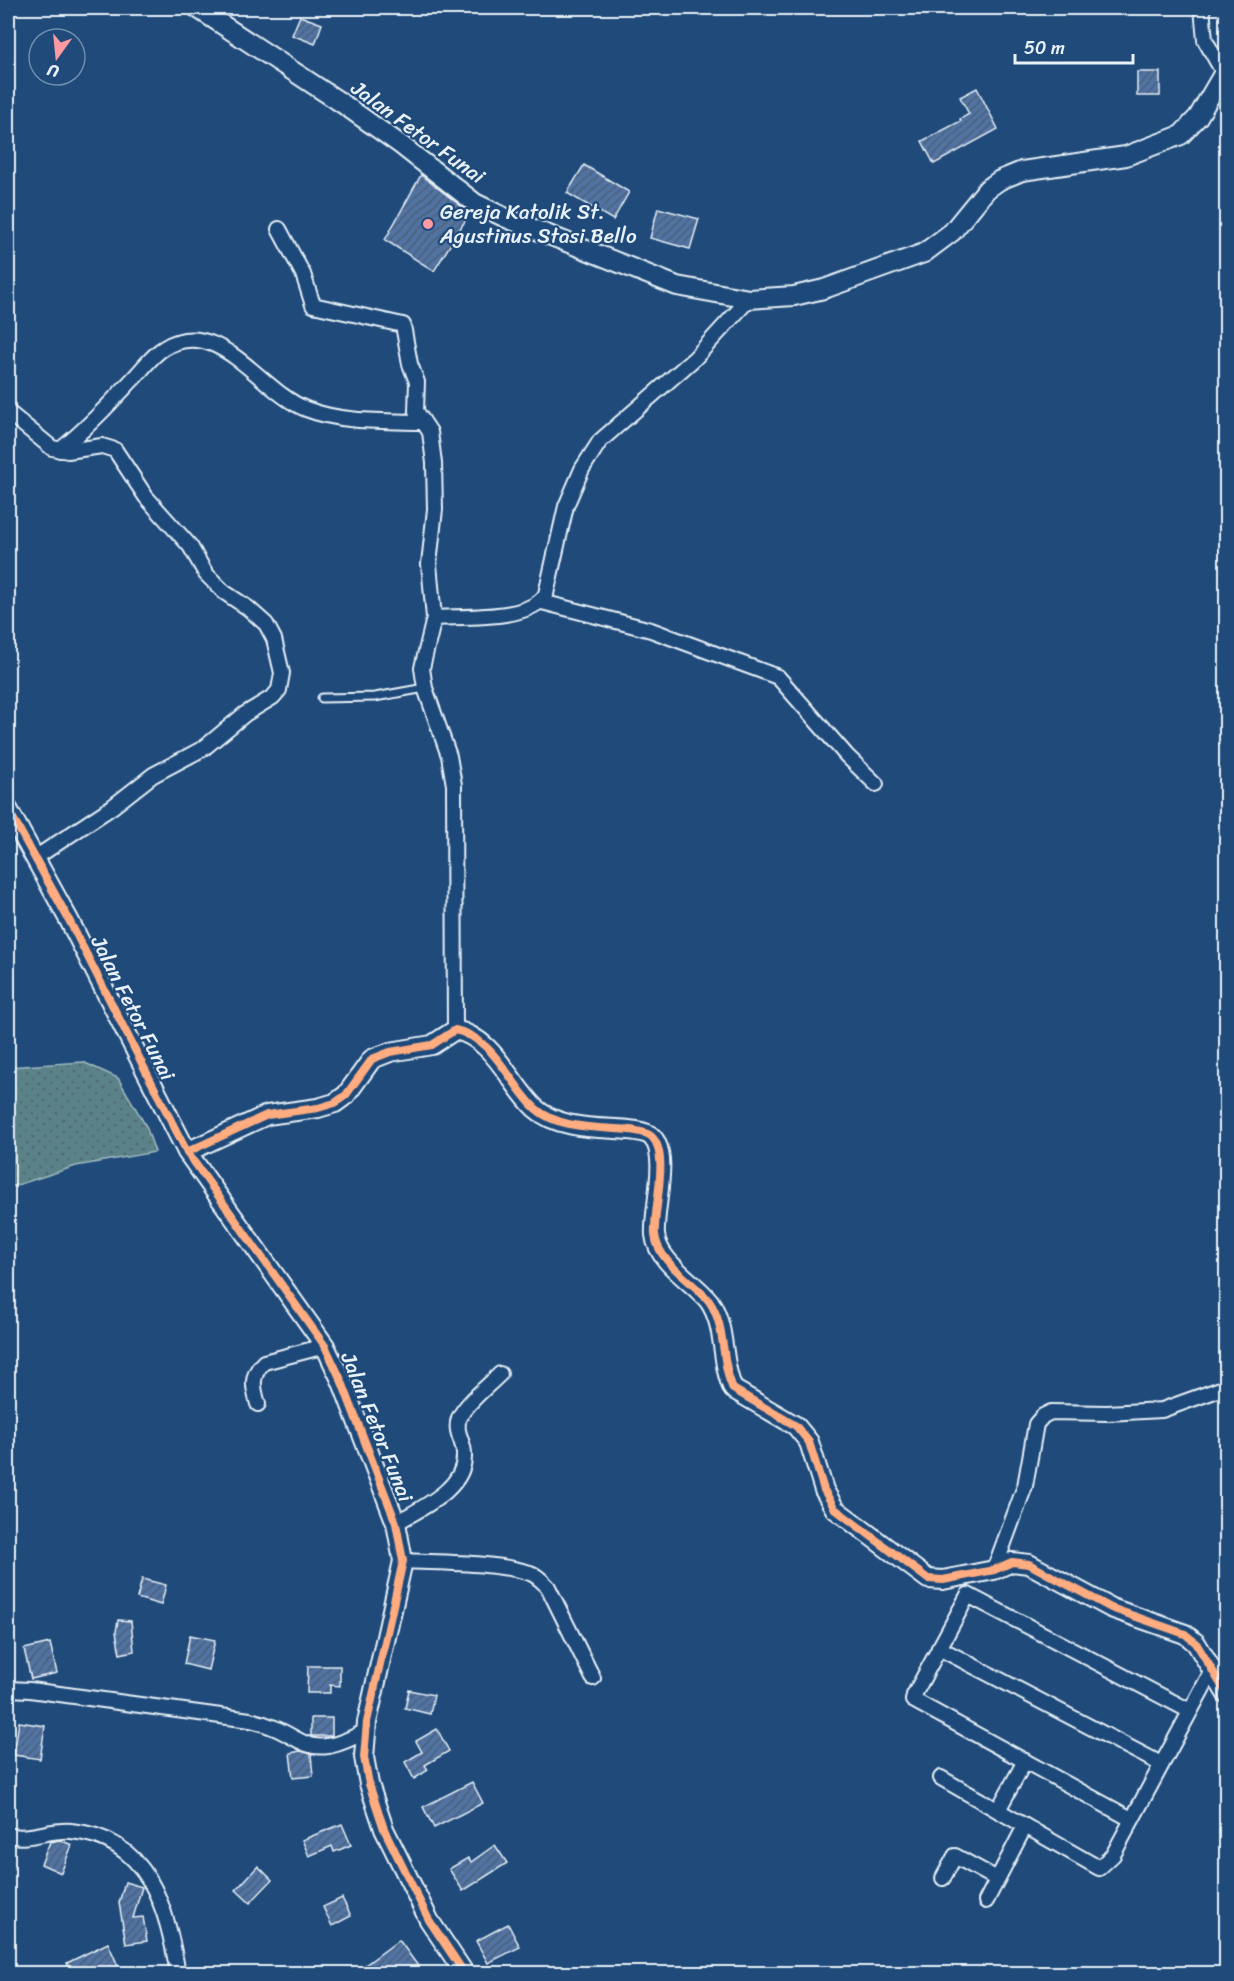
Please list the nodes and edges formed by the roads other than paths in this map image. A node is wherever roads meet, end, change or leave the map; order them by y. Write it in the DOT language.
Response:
graph roads {
  1 [pos="196,8"];
  2 [pos="1202,8"];
  3 [pos="1225,71"];
  4 [pos="279,230"];
  5 [pos="749,299"];
  6 [pos="8,412"];
  7 [pos="423,422"];
  8 [pos="60,450"];
  9 [pos="542,602"];
  10 [pos="434,618"];
  11 [pos="425,688"];
  12 [pos="322,698"];
  13 [pos="876,784"];
  14 [pos="8,809"];
  15 [pos="35,858"];
  16 [pos="455,1030"];
  17 [pos="188,1152"];
  18 [pos="325,1346"];
  19 [pos="500,1374"];
  20 [pos="1226,1387"];
  21 [pos="258,1404"];
  22 [pos="396,1523"];
  23 [pos="403,1561"];
  24 [pos="994,1570"];
  25 [pos="939,1648"];
  26 [pos="1213,1669"];
  27 [pos="593,1678"];
  28 [pos="8,1689"];
  29 [pos="1227,1693"];
  30 [pos="1190,1711"];
  31 [pos="366,1731"];
  32 [pos="1025,1761"];
  33 [pos="1161,1764"];
  34 [pos="941,1778"];
  35 [pos="998,1810"];
  36 [pos="1131,1819"];
  37 [pos="1025,1826"];
  38 [pos="8,1835"];
  39 [pos="943,1878"];
  40 [pos="998,1879"];
  41 [pos="986,1901"];
  42 [pos="178,1974"];
  43 [pos="465,1974"];
  1 -- 5 [label="street, Jalan Fetor Funai"];
  2 -- 3 [label="street"];
  3 -- 5 [label="street, Jalan Fetor Funai"];
  4 -- 7 [label="street"];
  5 -- 9 [label="street"];
  6 -- 8 [label="street"];
  7 -- 8 [label="street"];
  7 -- 10 [label="street"];
  8 -- 15 [label="street"];
  9 -- 10 [label="street"];
  9 -- 13 [label="street"];
  10 -- 11 [label="street"];
  11 -- 12 [label="lane"];
  11 -- 16 [label="street"];
  14 -- 15 [label="street, Jalan Fetor Funai"];
  15 -- 17 [label="street, Jalan Fetor Funai"];
  16 -- 17 [label="street"];
  16 -- 24 [label="street"];
  17 -- 18 [label="street, Jalan Fetor Funai"];
  18 -- 21 [label="street"];
  18 -- 22 [label="street, Jalan Fetor Funai"];
  19 -- 22 [label="street"];
  20 -- 24 [label="street"];
  22 -- 23 [label="street, Jalan Fetor Funai"];
  23 -- 27 [label="street"];
  23 -- 31 [label="street, Jalan Fetor Funai"];
  24 -- 26 [label="street"];
  25 -- 30 [label="street"];
  25 -- 32 [label="street"];
  25 -- 33 [label="street"];
  26 -- 29 [label="street"];
  26 -- 30 [label="street"];
  28 -- 31 [label="street"];
  30 -- 33 [label="street"];
  31 -- 43 [label="street, Jalan Fetor Funai"];
  32 -- 35 [label="street"];
  32 -- 36 [label="street"];
  33 -- 36 [label="street"];
  34 -- 35 [label="street"];
  35 -- 37 [label="street"];
  36 -- 37 [label="street"];
  37 -- 40 [label="street"];
  38 -- 42 [label="street"];
  39 -- 40 [label="street"];
  40 -- 41 [label="street"];
}
